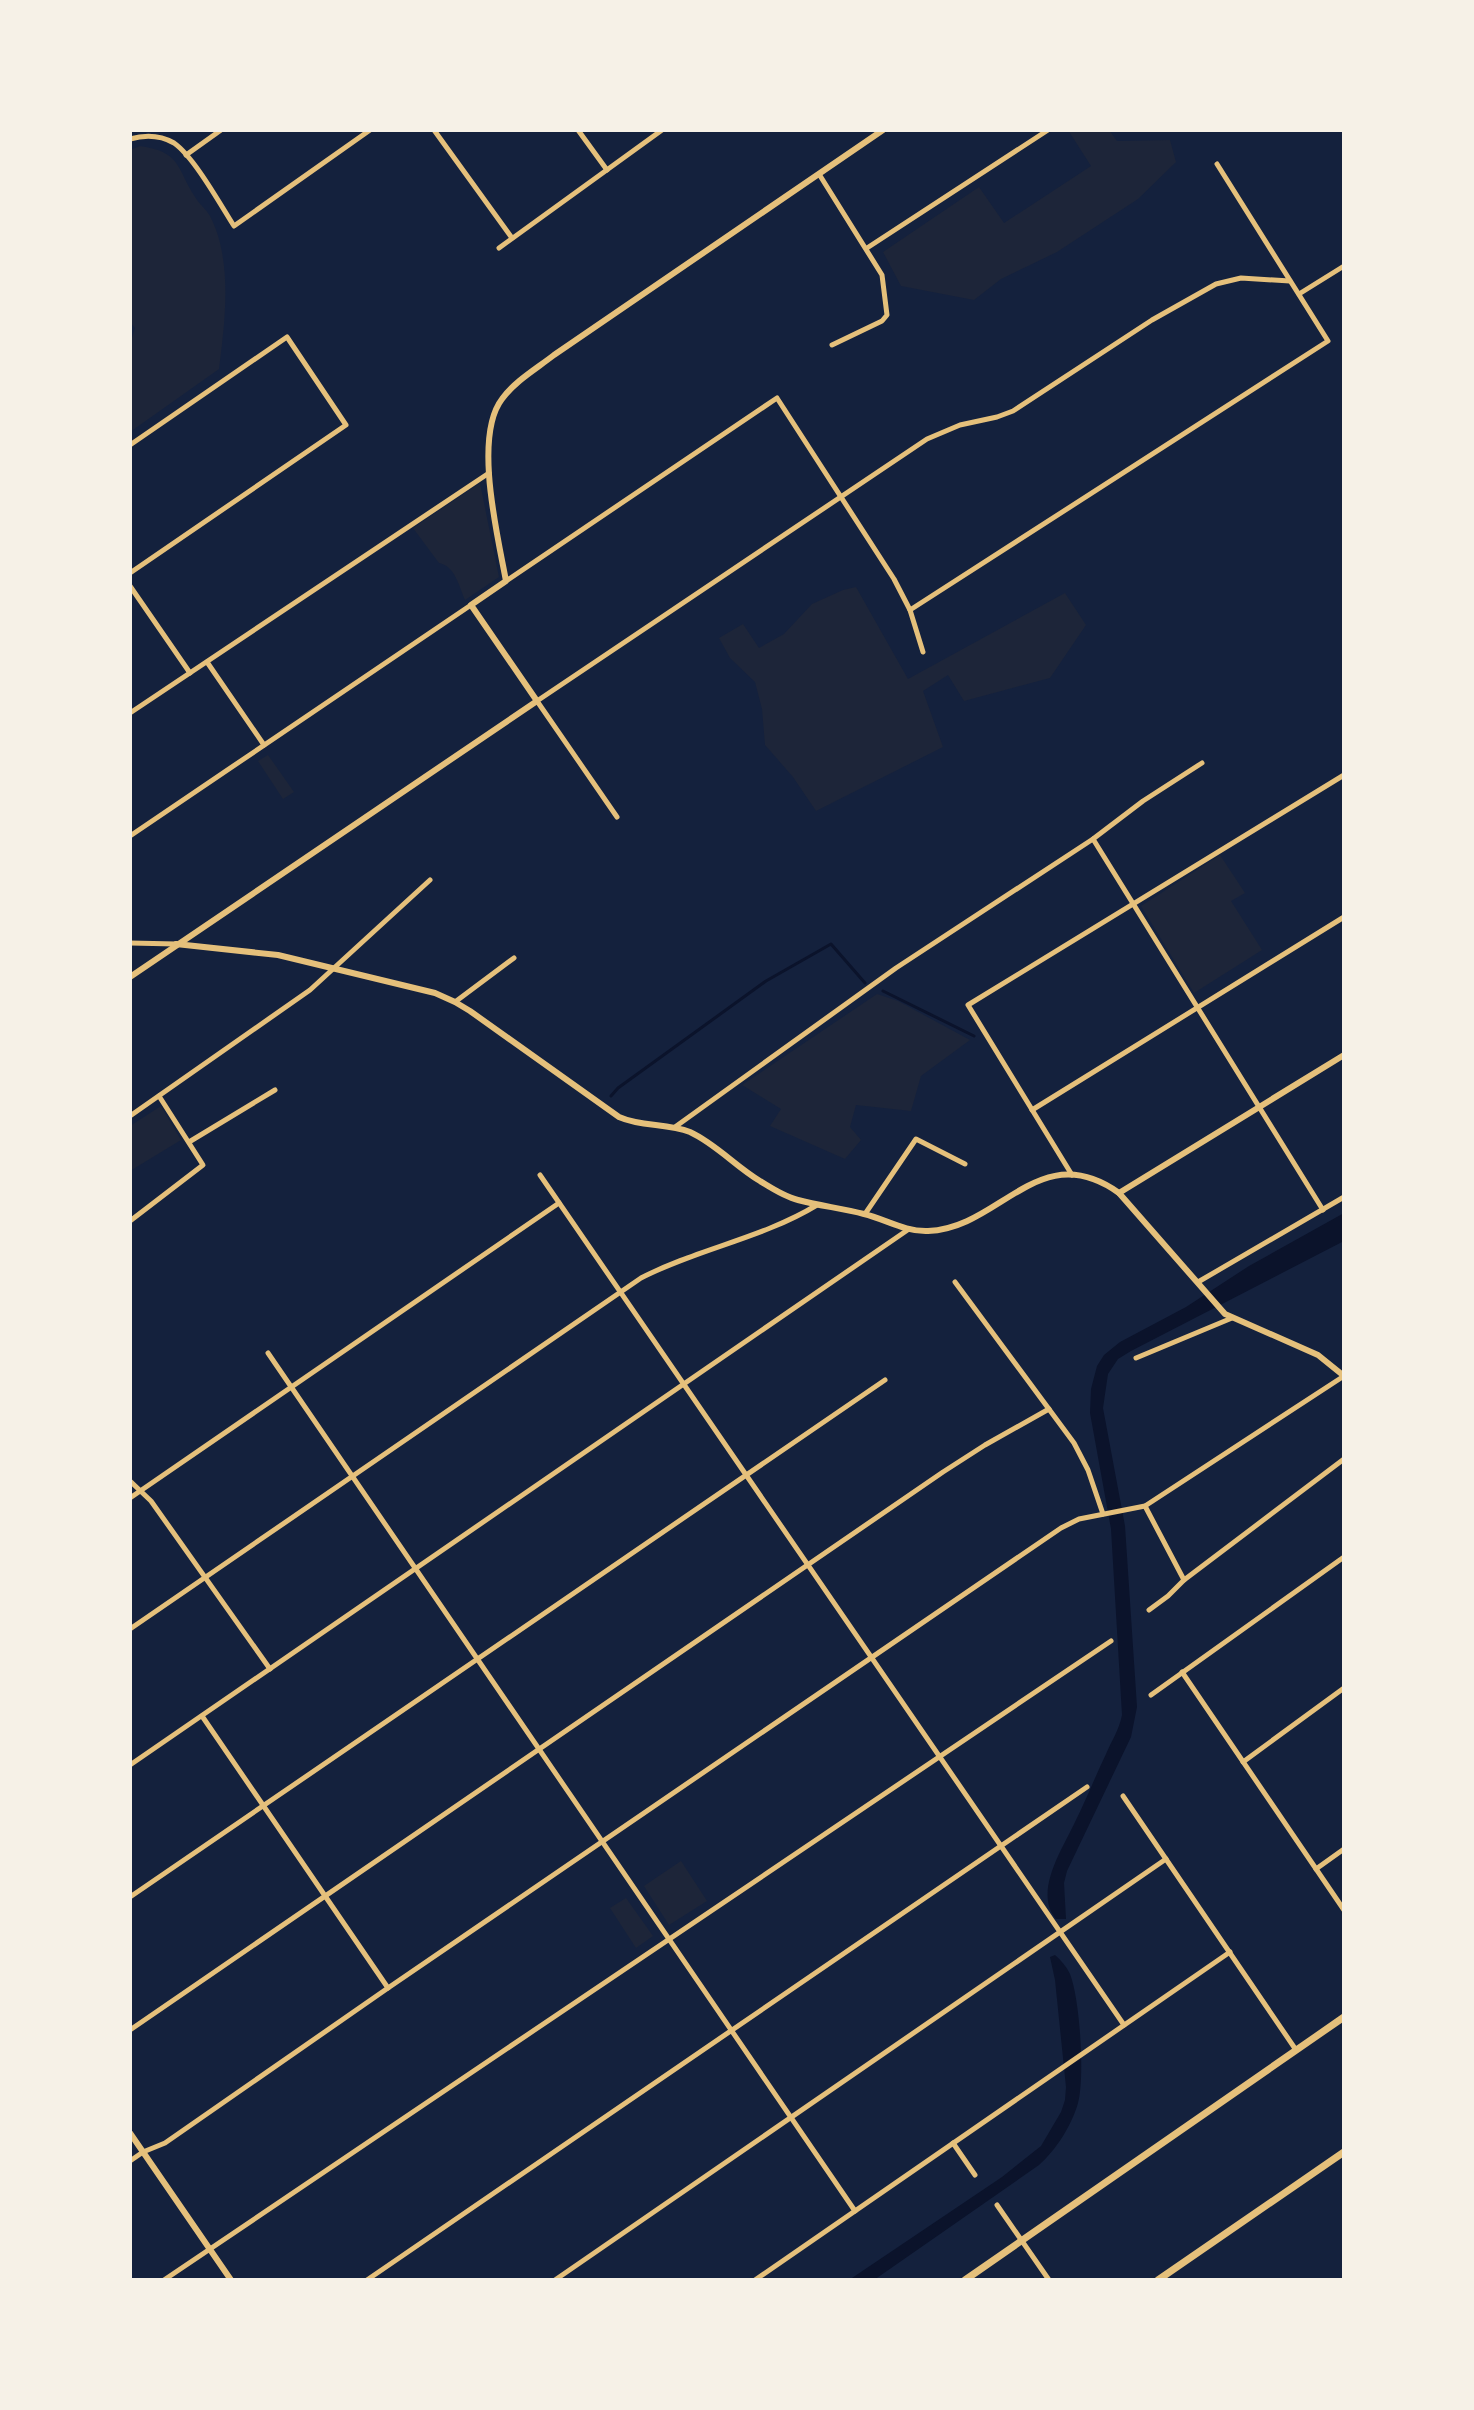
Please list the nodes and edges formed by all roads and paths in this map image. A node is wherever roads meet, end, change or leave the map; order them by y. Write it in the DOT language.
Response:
graph roads {
  1 [pos="221,130"];
  2 [pos="370,130"];
  3 [pos="434,130"];
  4 [pos="578,130"];
  5 [pos="662,130"];
  6 [pos="883,130"];
  7 [pos="1048,130"];
  8 [pos="130,139"];
  9 [pos="186,155"];
  10 [pos="1217,164"];
  11 [pos="607,170"];
  12 [pos="818,173"];
  13 [pos="512,238"];
  14 [pos="499,248"];
  15 [pos="867,248"];
  16 [pos="1344,266"];
  17 [pos="1290,281"];
  18 [pos="1299,294"];
  19 [pos="832,345"];
  20 [pos="130,445"];
  21 [pos="489,473"];
  22 [pos="841,496"];
  23 [pos="130,573"];
  24 [pos="506,581"];
  25 [pos="130,586"];
  26 [pos="471,605"];
  27 [pos="910,610"];
  28 [pos="923,652"];
  29 [pos="207,662"];
  30 [pos="190,673"];
  31 [pos="537,701"];
  32 [pos="130,713"];
  33 [pos="264,745"];
  34 [pos="1202,763"];
  35 [pos="1344,775"];
  36 [pos="617,817"];
  37 [pos="130,836"];
  38 [pos="1093,839"];
  39 [pos="430,880"];
  40 [pos="1134,904"];
  41 [pos="1344,917"];
  42 [pos="130,943"];
  43 [pos="176,944"];
  44 [pos="514,958"];
  45 [pos="336,968"];
  46 [pos="130,977"];
  47 [pos="455,1002"];
  48 [pos="1198,1007"];
  49 [pos="1344,1055"];
  50 [pos="275,1090"];
  51 [pos="159,1096"];
  52 [pos="1259,1106"];
  53 [pos="1032,1110"];
  54 [pos="130,1116"];
  55 [pos="675,1127"];
  56 [pos="189,1142"];
  57 [pos="965,1164"];
  58 [pos="540,1175"];
  59 [pos="1072,1175"];
  60 [pos="1119,1193"];
  61 [pos="1344,1197"];
  62 [pos="559,1203"];
  63 [pos="818,1204"];
  64 [pos="1323,1210"];
  65 [pos="865,1214"];
  66 [pos="130,1221"];
  67 [pos="909,1229"];
  68 [pos="955,1282"];
  69 [pos="1200,1285"];
  70 [pos="620,1291"];
  71 [pos="1232,1318"];
  72 [pos="268,1353"];
  73 [pos="1136,1358"];
  74 [pos="1344,1376"];
  75 [pos="885,1380"];
  76 [pos="684,1385"];
  77 [pos="291,1387"];
  78 [pos="1049,1409"];
  79 [pos="1344,1459"];
  80 [pos="746,1475"];
  81 [pos="353,1477"];
  82 [pos="130,1481"];
  83 [pos="141,1490"];
  84 [pos="130,1498"];
  85 [pos="1145,1506"];
  86 [pos="1106,1514"];
  87 [pos="1344,1557"];
  88 [pos="808,1566"];
  89 [pos="416,1569"];
  90 [pos="205,1578"];
  91 [pos="1184,1580"];
  92 [pos="1149,1610"];
  93 [pos="130,1629"];
  94 [pos="1111,1641"];
  95 [pos="871,1657"];
  96 [pos="477,1659"];
  97 [pos="270,1669"];
  98 [pos="1182,1672"];
  99 [pos="1344,1688"];
  100 [pos="1151,1695"];
  101 [pos="202,1716"];
  102 [pos="538,1749"];
  103 [pos="940,1756"];
  104 [pos="1243,1762"];
  105 [pos="130,1765"];
  106 [pos="1087,1787"];
  107 [pos="1123,1796"];
  108 [pos="264,1806"];
  109 [pos="602,1841"];
  110 [pos="1001,1846"];
  111 [pos="1344,1849"];
  112 [pos="1166,1859"];
  113 [pos="1316,1869"];
  114 [pos="325,1896"];
  115 [pos="130,1897"];
  116 [pos="1344,1910"];
  117 [pos="1060,1932"];
  118 [pos="669,1939"];
  119 [pos="1230,1952"];
  120 [pos="388,1988"];
  121 [pos="1344,2017"];
  122 [pos="1124,2025"];
  123 [pos="130,2030"];
  124 [pos="731,2031"];
  125 [pos="1296,2050"];
  126 [pos="791,2118"];
  127 [pos="130,2133"];
  128 [pos="953,2143"];
  129 [pos="143,2152"];
  130 [pos="1344,2152"];
  131 [pos="130,2161"];
  132 [pos="975,2175"];
  133 [pos="997,2205"];
  134 [pos="855,2211"];
  135 [pos="1022,2241"];
  136 [pos="209,2249"];
  137 [pos="164,2280"];
  138 [pos="231,2280"];
  139 [pos="367,2280"];
  140 [pos="555,2280"];
  141 [pos="755,2280"];
  142 [pos="965,2280"];
  143 [pos="1049,2280"];
  144 [pos="1158,2280"];
  1 -- 9 [label="street"];
  2 -- 9 [label="street"];
  3 -- 13 [label="street"];
  4 -- 11 [label="street"];
  5 -- 11 [label="street"];
  6 -- 12 [label="street"];
  7 -- 15 [label="street"];
  8 -- 9 [label="street"];
  10 -- 17 [label="street"];
  11 -- 13 [label="street"];
  12 -- 15 [label="street"];
  12 -- 21 [label="street"];
  13 -- 14 [label="street"];
  15 -- 19 [label="street"];
  16 -- 18 [label="street"];
  17 -- 18 [label="street"];
  17 -- 22 [label="street"];
  18 -- 27 [label="street"];
  20 -- 23 [label="street"];
  21 -- 24 [label="street"];
  21 -- 29 [label="street"];
  22 -- 24 [label="street"];
  22 -- 27 [label="street"];
  22 -- 31 [label="street"];
  24 -- 26 [label="street"];
  25 -- 30 [label="street"];
  26 -- 31 [label="street"];
  26 -- 33 [label="street"];
  27 -- 28 [label="street"];
  29 -- 30 [label="street"];
  29 -- 33 [label="street"];
  30 -- 32 [label="street"];
  31 -- 36 [label="street"];
  31 -- 43 [label="street"];
  33 -- 37 [label="street"];
  34 -- 38 [label="street"];
  35 -- 40 [label="street"];
  38 -- 40 [label="street"];
  38 -- 55 [label="street"];
  39 -- 45 [label="street"];
  40 -- 48 [label="street"];
  40 -- 53 [label="street"];
  41 -- 48 [label="street"];
  42 -- 43 [label="street"];
  43 -- 45 [label="street"];
  43 -- 46 [label="street"];
  44 -- 47 [label="street"];
  45 -- 47 [label="street"];
  45 -- 51 [label="street"];
  47 -- 55 [label="street"];
  48 -- 52 [label="street"];
  48 -- 53 [label="street"];
  49 -- 52 [label="street"];
  50 -- 56 [label="street"];
  51 -- 54 [label="street"];
  51 -- 56 [label="street"];
  52 -- 60 [label="street"];
  52 -- 64 [label="street"];
  53 -- 59 [label="street"];
  55 -- 63 [label="street"];
  56 -- 66 [label="street"];
  57 -- 65 [label="street"];
  58 -- 62 [label="street"];
  59 -- 60 [label="street"];
  59 -- 67 [label="street"];
  60 -- 69 [label="street"];
  61 -- 64 [label="street"];
  62 -- 70 [label="street"];
  62 -- 77 [label="street"];
  63 -- 65 [label="street"];
  63 -- 70 [label="street"];
  64 -- 69 [label="street"];
  65 -- 67 [label="street"];
  67 -- 76 [label="street"];
  68 -- 78 [label="street"];
  69 -- 71 [label="street"];
  70 -- 76 [label="street"];
  70 -- 81 [label="street"];
  71 -- 73 [label="street"];
  71 -- 74 [label="street"];
  72 -- 77 [label="street"];
  74 -- 85 [label="street"];
  75 -- 80 [label="street"];
  76 -- 80 [label="street"];
  76 -- 89 [label="street"];
  77 -- 81 [label="street"];
  77 -- 83 [label="street"];
  78 -- 86 [label="street"];
  78 -- 88 [label="street"];
  79 -- 91 [label="street"];
  80 -- 88 [label="street"];
  80 -- 96 [label="street"];
  81 -- 89 [label="street"];
  81 -- 90 [label="street"];
  82 -- 83 [label="street"];
  83 -- 84 [label="street"];
  83 -- 90 [label="street"];
  85 -- 86 [label="street"];
  85 -- 91 [label="street"];
  86 -- 95 [label="street"];
  87 -- 98 [label="street"];
  88 -- 95 [label="street"];
  88 -- 102 [label="street"];
  89 -- 96 [label="street"];
  89 -- 97 [label="street"];
  90 -- 93 [label="street"];
  90 -- 97 [label="street"];
  91 -- 92 [label="street"];
  94 -- 103 [label="street"];
  95 -- 103 [label="street"];
  95 -- 109 [label="street"];
  96 -- 102 [label="street"];
  96 -- 108 [label="street"];
  97 -- 101 [label="street"];
  98 -- 100 [label="street"];
  98 -- 104 [label="street"];
  99 -- 104 [label="street"];
  101 -- 105 [label="street"];
  101 -- 108 [label="street"];
  102 -- 109 [label="street"];
  102 -- 114 [label="street"];
  103 -- 110 [label="street"];
  103 -- 118 [label="street"];
  104 -- 113 [label="street"];
  106 -- 110 [label="street"];
  107 -- 112 [label="street"];
  108 -- 114 [label="street"];
  108 -- 115 [label="street"];
  109 -- 118 [label="street"];
  109 -- 120 [label="street"];
  110 -- 117 [label="street"];
  110 -- 124 [label="street"];
  111 -- 113 [label="street"];
  112 -- 117 [label="street"];
  112 -- 119 [label="street"];
  113 -- 116 [label="street"];
  114 -- 120 [label="street"];
  114 -- 123 [label="street"];
  117 -- 122 [label="street"];
  117 -- 126 [label="street"];
  118 -- 124 [label="street"];
  118 -- 136 [label="street"];
  119 -- 122 [label="street"];
  119 -- 125 [label="street"];
  120 -- 129 [label="street"];
  121 -- 125 [label="main road"];
  122 -- 128 [label="street"];
  124 -- 126 [label="street"];
  124 -- 139 [label="street"];
  125 -- 135 [label="main road"];
  126 -- 134 [label="street"];
  126 -- 140 [label="street"];
  127 -- 129 [label="street"];
  128 -- 132 [label="street"];
  128 -- 134 [label="street"];
  129 -- 131 [label="street"];
  129 -- 136 [label="street"];
  130 -- 144 [label="main road"];
  133 -- 135 [label="street"];
  134 -- 141 [label="street"];
  135 -- 142 [label="main road"];
  135 -- 143 [label="street"];
  136 -- 137 [label="street"];
  136 -- 138 [label="street"];
}
